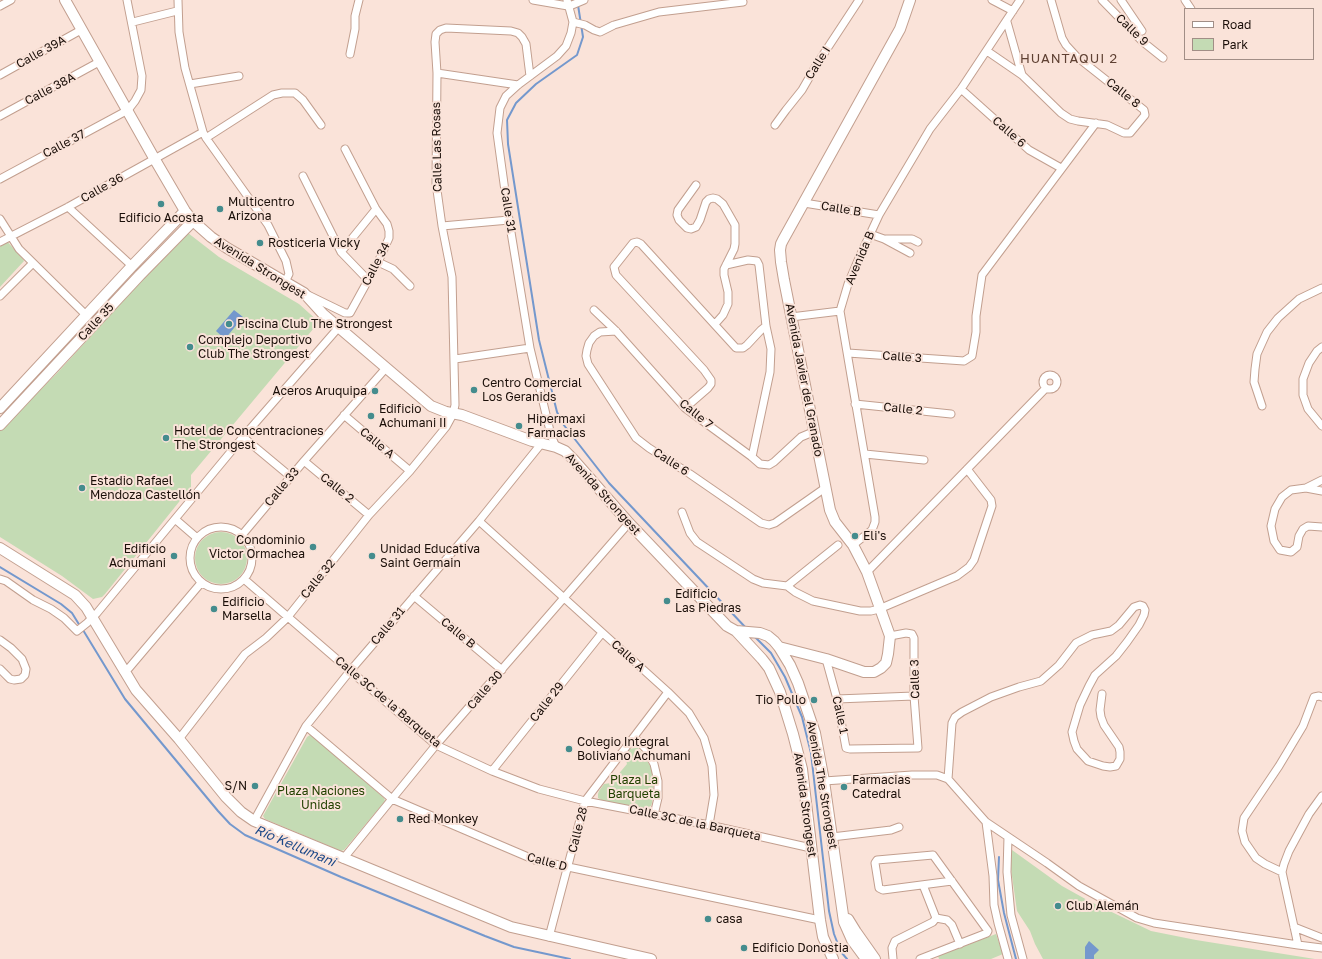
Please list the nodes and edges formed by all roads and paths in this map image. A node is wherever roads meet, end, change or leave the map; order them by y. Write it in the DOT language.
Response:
graph roads {
  1 [pos="11,0"];
  2 [pos="65,0"];
  3 [pos="127,0"];
  4 [pos="178,0"];
  5 [pos="359,0"];
  6 [pos="533,0"];
  7 [pos="583,0"];
  8 [pos="859,0"];
  9 [pos="910,0"];
  10 [pos="992,0"];
  11 [pos="1020,0"];
  12 [pos="1051,0"];
  13 [pos="1102,0"];
  14 [pos="1121,0"];
  15 [pos="1185,0"];
  16 [pos="743,2"];
  17 [pos="569,4"];
  18 [pos="0,6"];
  19 [pos="1191,8"];
  20 [pos="177,10"];
  21 [pos="1013,11"];
  22 [pos="132,22"];
  23 [pos="1006,22"];
  24 [pos="578,23"];
  25 [pos="81,30"];
  26 [pos="1142,31"];
  27 [pos="987,51"];
  28 [pos="350,54"];
  29 [pos="1163,58"];
  30 [pos="99,62"];
  31 [pos="437,73"];
  32 [pos="0,75"];
  33 [pos="1022,75"];
  34 [pos="239,76"];
  35 [pos="530,76"];
  36 [pos="190,84"];
  37 [pos="518,85"];
  38 [pos="961,89"];
  39 [pos="128,110"];
  40 [pos="0,116"];
  41 [pos="1096,123"];
  42 [pos="321,125"];
  43 [pos="775,125"];
  44 [pos="204,135"];
  45 [pos="345,149"];
  46 [pos="154,158"];
  47 [pos="1061,168"];
  48 [pos="303,176"];
  49 [pos="0,179"];
  50 [pos="696,185"];
  51 [pos="804,203"];
  52 [pos="68,207"];
  53 [pos="376,210"];
  54 [pos="185,211"];
  55 [pos="879,215"];
  56 [pos="0,219"];
  57 [pos="509,220"];
  58 [pos="193,221"];
  59 [pos="442,226"];
  60 [pos="870,234"];
  61 [pos="10,236"];
  62 [pos="884,239"];
  63 [pos="0,242"];
  64 [pos="918,242"];
  65 [pos="341,252"];
  66 [pos="910,253"];
  67 [pos="378,262"];
  68 [pos="33,263"];
  69 [pos="726,265"];
  70 [pos="132,266"];
  71 [pos="140,275"];
  72 [pos="368,280"];
  73 [pos="285,282"];
  74 [pos="410,286"];
  75 [pos="1322,288"];
  76 [pos="304,294"];
  77 [pos="0,296"];
  78 [pos="594,310"];
  79 [pos="840,311"];
  80 [pos="86,315"];
  81 [pos="791,317"];
  82 [pos="95,323"];
  83 [pos="715,324"];
  84 [pos="766,326"];
  85 [pos="339,327"];
  86 [pos="616,331"];
  87 [pos="1322,347"];
  88 [pos="530,348"];
  89 [pos="848,353"];
  90 [pos="50,354"];
  91 [pos="455,359"];
  92 [pos="59,362"];
  93 [pos="386,368"];
  94 [pos="24,382"];
  95 [pos="1046,388"];
  96 [pos="32,390"];
  97 [pos="856,404"];
  98 [pos="1262,406"];
  99 [pos="0,408"];
  100 [pos="685,408"];
  101 [pos="453,414"];
  102 [pos="952,414"];
  103 [pos="344,415"];
  104 [pos="0,425"];
  105 [pos="1322,426"];
  106 [pos="813,432"];
  107 [pos="243,437"];
  108 [pos="541,444"];
  109 [pos="556,447"];
  110 [pos="865,454"];
  111 [pos="752,457"];
  112 [pos="924,460"];
  113 [pos="304,462"];
  114 [pos="967,468"];
  115 [pos="410,471"];
  116 [pos="291,477"];
  117 [pos="1322,480"];
  118 [pos="825,488"];
  119 [pos="1306,488"];
  120 [pos="1322,492"];
  121 [pos="682,512"];
  122 [pos="370,515"];
  123 [pos="174,519"];
  124 [pos="479,521"];
  125 [pos="629,524"];
  126 [pos="1322,527"];
  127 [pos="242,535"];
  128 [pos="197,538"];
  129 [pos="838,545"];
  130 [pos="853,545"];
  131 [pos="0,548"];
  132 [pos="867,572"];
  133 [pos="0,579"];
  134 [pos="244,579"];
  135 [pos="202,583"];
  136 [pos="788,586"];
  137 [pos="414,596"];
  138 [pos="563,598"];
  139 [pos="879,609"];
  140 [pos="287,618"];
  141 [pos="90,621"];
  142 [pos="602,632"];
  143 [pos="740,632"];
  144 [pos="890,636"];
  145 [pos="0,640"];
  146 [pos="779,646"];
  147 [pos="826,659"];
  148 [pos="0,669"];
  149 [pos="502,670"];
  150 [pos="123,671"];
  151 [pos="350,671"];
  152 [pos="668,692"];
  153 [pos="1102,694"];
  154 [pos="914,696"];
  155 [pos="1322,697"];
  156 [pos="837,699"];
  157 [pos="306,726"];
  158 [pos="634,737"];
  159 [pos="178,739"];
  160 [pos="436,745"];
  161 [pos="918,748"];
  162 [pos="492,771"];
  163 [pos="948,779"];
  164 [pos="824,781"];
  165 [pos="1322,796"];
  166 [pos="392,799"];
  167 [pos="585,800"];
  168 [pos="654,815"];
  169 [pos="254,821"];
  170 [pos="986,822"];
  171 [pos="710,825"];
  172 [pos="900,827"];
  173 [pos="832,837"];
  174 [pos="1008,837"];
  175 [pos="811,848"];
  176 [pos="344,859"];
  177 [pos="568,868"];
  178 [pos="1282,872"];
  179 [pos="952,881"];
  180 [pos="923,885"];
  181 [pos="841,905"];
  182 [pos="936,918"];
  183 [pos="820,920"];
  184 [pos="1294,927"];
  185 [pos="549,937"];
  186 [pos="1322,938"];
  187 [pos="960,944"];
  188 [pos="1298,945"];
  189 [pos="1322,948"];
  190 [pos="1007,958"];
  191 [pos="652,959"];
  192 [pos="833,959"];
  193 [pos="866,959"];
  194 [pos="876,959"];
  195 [pos="893,959"];
  196 [pos="920,959"];
  197 [pos="1022,959"];
  1 -- 18 [label="street"];
  2 -- 25 [label="street, Avenida Strongest"];
  3 -- 22 [label="street"];
  4 -- 20 [label="street"];
  5 -- 28 [label="street"];
  6 -- 17 [label="street"];
  7 -- 17 [label="street"];
  8 -- 43 [label="street, Calle I"];
  9 -- 51 [label="street, Avenida Javier del Granado"];
  10 -- 21 [label="street"];
  11 -- 21 [label="street, Avenida B"];
  12 -- 41 [label="street, Calle 8"];
  13 -- 29 [label="street, Calle 9"];
  14 -- 26 [label="street"];
  15 -- 19 [label="street"];
  16 -- 24 [label="street"];
  17 -- 24 [label="street, Calle 31"];
  20 -- 22 [label="street"];
  20 -- 36 [label="street"];
  21 -- 23 [label="street, Avenida B"];
  22 -- 39 [label="street"];
  23 -- 27 [label="street, Avenida B"];
  23 -- 33 [label="street"];
  24 -- 35 [label="street, Calle 31"];
  25 -- 30 [label="street, Avenida Strongest"];
  25 -- 32 [label="street, Calle 39A"];
  27 -- 33 [label="street"];
  27 -- 38 [label="street, Avenida B"];
  30 -- 39 [label="street, Avenida Strongest"];
  30 -- 40 [label="street, Calle 38A"];
  31 -- 35 [label="street, Calle Las Rosas"];
  31 -- 37 [label="street"];
  31 -- 59 [label="street, Calle Las Rosas"];
  33 -- 41 [label="street"];
  34 -- 36 [label="street"];
  35 -- 37 [label="street, Calle 31"];
  36 -- 44 [label="street"];
  37 -- 57 [label="street, Calle 31"];
  38 -- 47 [label="street, Calle 6"];
  38 -- 55 [label="street, Avenida B"];
  39 -- 46 [label="street, Avenida Strongest"];
  39 -- 49 [label="street, Calle 37"];
  41 -- 47 [label="street"];
  42 -- 44 [label="street, Calle 36"];
  44 -- 46 [label="street, Calle 36"];
  44 -- 73 [label="street"];
  45 -- 53 [label="street, Calle 34"];
  46 -- 52 [label="street, Calle 36"];
  46 -- 54 [label="street, Avenida Strongest"];
  47 -- 89 [label="street, Calle 3"];
  48 -- 65 [label="street"];
  50 -- 69 [label="street"];
  51 -- 55 [label="street, Calle B"];
  51 -- 81 [label="street, Avenida Javier del Granado"];
  52 -- 61 [label="street, Calle 36"];
  52 -- 70 [label="street"];
  53 -- 65 [label="street"];
  53 -- 67 [label="street, Calle 34"];
  54 -- 58 [label="street, Avenida Strongest"];
  54 -- 70 [label="street, Calle 35"];
  55 -- 60 [label="street, Avenida B"];
  56 -- 61 [label="street"];
  57 -- 59 [label="street"];
  57 -- 88 [label="street, Calle 31"];
  58 -- 71 [label="street, Calle 35"];
  58 -- 73 [label="street, Avenida Strongest"];
  59 -- 91 [label="street, Calle Las Rosas"];
  60 -- 62 [label="street"];
  60 -- 79 [label="street, Avenida B"];
  61 -- 63 [label="street, Calle 36"];
  61 -- 68 [label="street"];
  62 -- 64 [label="street"];
  62 -- 66 [label="street"];
  65 -- 72 [label="street"];
  67 -- 72 [label="street, Calle 34"];
  67 -- 74 [label="street"];
  68 -- 77 [label="street"];
  68 -- 80 [label="street"];
  69 -- 83 [label="street"];
  69 -- 84 [label="street"];
  70 -- 71 [label="street"];
  70 -- 80 [label="street, Calle 35"];
  71 -- 82 [label="street, Calle 35"];
  72 -- 76 [label="street, Calle 34"];
  73 -- 76 [label="street, Avenida Strongest"];
  75 -- 98 [label="street"];
  76 -- 85 [label="street, Avenida Strongest"];
  78 -- 86 [label="street, Calle 7"];
  79 -- 81 [label="street"];
  79 -- 89 [label="street, Avenida B"];
  80 -- 82 [label="street"];
  80 -- 90 [label="street, Calle 35"];
  81 -- 106 [label="street, Avenida Javier del Granado"];
  82 -- 92 [label="street, Calle 35"];
  83 -- 84 [label="street"];
  83 -- 100 [label="street"];
  84 -- 111 [label="street"];
  85 -- 93 [label="street, Avenida Strongest"];
  85 -- 107 [label="street"];
  86 -- 100 [label="street, Calle 7"];
  86 -- 118 [label="street, Calle 6"];
  87 -- 105 [label="street"];
  88 -- 91 [label="street"];
  88 -- 109 [label="street, Calle 31"];
  89 -- 97 [label="street, Avenida B"];
  90 -- 92 [label="street"];
  90 -- 94 [label="street, Calle 35"];
  91 -- 101 [label="street, Calle Las Rosas"];
  92 -- 96 [label="street, Calle 35"];
  93 -- 101 [label="street, Avenida Strongest"];
  93 -- 103 [label="street, Calle 33"];
  94 -- 96 [label="street"];
  94 -- 99 [label="street, Calle 35"];
  95 -- 114 [label="street"];
  96 -- 104 [label="street, Calle 35"];
  97 -- 102 [label="street, Calle 2"];
  97 -- 110 [label="street, Avenida B"];
  100 -- 111 [label="street, Calle 7"];
  101 -- 108 [label="street, Avenida Strongest"];
  101 -- 115 [label="street, Calle 32"];
  103 -- 113 [label="street, Calle 33"];
  103 -- 115 [label="street, Calle A"];
  106 -- 111 [label="street, Calle 7"];
  106 -- 118 [label="street, Avenida Javier del Granado"];
  107 -- 116 [label="street"];
  107 -- 123 [label="street"];
  108 -- 109 [label="street, Avenida Strongest"];
  108 -- 124 [label="street, Calle 31"];
  109 -- 125 [label="street, Avenida Strongest"];
  110 -- 112 [label="street"];
  110 -- 130 [label="street, Avenida B"];
  113 -- 116 [label="street, Calle 33"];
  113 -- 122 [label="street, Calle 2"];
  114 -- 132 [label="street"];
  114 -- 139 [label="street"];
  115 -- 122 [label="street, Calle 32"];
  116 -- 127 [label="street, Calle 33"];
  117 -- 119 [label="street"];
  118 -- 130 [label="street, Avenida Javier del Granado"];
  119 -- 120 [label="street"];
  119 -- 126 [label="street"];
  121 -- 136 [label="street"];
  122 -- 140 [label="street, Calle 32"];
  123 -- 128 [label="street"];
  123 -- 141 [label="street"];
  124 -- 137 [label="street, Calle 31"];
  124 -- 138 [label="street, Calle A"];
  125 -- 138 [label="street, Calle 30"];
  125 -- 143 [label="street, Avenida Strongest"];
  127 -- 128 [label="street"];
  127 -- 134 [label="street"];
  128 -- 135 [label="street"];
  129 -- 136 [label="street"];
  130 -- 132 [label="street, Avenida Javier del Granado"];
  131 -- 141 [label="street"];
  132 -- 139 [label="street, Avenida Javier del Granado"];
  133 -- 141 [label="street"];
  134 -- 135 [label="street"];
  134 -- 140 [label="street, Calle 3C de la Barqueta"];
  135 -- 150 [label="street"];
  136 -- 139 [label="street"];
  137 -- 149 [label="street, Calle B"];
  137 -- 151 [label="street, Calle 31"];
  138 -- 142 [label="street, Calle A"];
  138 -- 149 [label="street, Calle 30"];
  139 -- 144 [label="street, Avenida Javier del Granado"];
  140 -- 151 [label="street, Calle 3C de la Barqueta"];
  140 -- 159 [label="street, Calle 32"];
  141 -- 150 [label="street"];
  142 -- 152 [label="street, Calle A"];
  142 -- 162 [label="street, Calle 29"];
  143 -- 146 [label="street, Avenida The Strongest"];
  143 -- 175 [label="street, Avenida Strongest"];
  144 -- 147 [label="street, Avenida Javier del Granado"];
  144 -- 154 [label="street, Calle 3"];
  145 -- 148 [label="street"];
  146 -- 147 [label="street, Avenida Javier del Granado"];
  146 -- 164 [label="street, Avenida The Strongest"];
  147 -- 156 [label="street, Calle 1"];
  149 -- 160 [label="street, Calle 30"];
  150 -- 159 [label="street"];
  151 -- 157 [label="street, Calle 31"];
  151 -- 160 [label="street, Calle 3C de la Barqueta"];
  152 -- 158 [label="street, Calle 28"];
  152 -- 171 [label="street, Calle A"];
  153 -- 163 [label="street"];
  154 -- 156 [label="street"];
  154 -- 161 [label="street, Calle 3"];
  155 -- 178 [label="street"];
  156 -- 161 [label="street, Calle 1"];
  157 -- 166 [label="street, Calle D"];
  157 -- 169 [label="street, Calle 31"];
  158 -- 167 [label="street, Calle 28"];
  158 -- 168 [label="street"];
  159 -- 169 [label="street"];
  160 -- 162 [label="street, Calle 3C de la Barqueta"];
  160 -- 166 [label="street, Calle 30"];
  162 -- 167 [label="street, Calle 3C de la Barqueta"];
  163 -- 164 [label="street"];
  163 -- 170 [label="street"];
  164 -- 173 [label="street, Avenida The Strongest"];
  165 -- 178 [label="street"];
  166 -- 176 [label="street, Calle 30"];
  166 -- 177 [label="street, Calle D"];
  167 -- 168 [label="street, Calle 3C de la Barqueta"];
  167 -- 177 [label="street, Calle 28"];
  168 -- 171 [label="street, Calle 3C de la Barqueta"];
  169 -- 176 [label="street"];
  170 -- 174 [label="street"];
  170 -- 190 [label="street"];
  171 -- 175 [label="street, Calle 3C de la Barqueta"];
  172 -- 173 [label="street"];
  173 -- 181 [label="street, Avenida The Strongest"];
  174 -- 188 [label="street"];
  174 -- 197 [label="street"];
  175 -- 183 [label="street, Avenida Strongest"];
  176 -- 185 [label="street"];
  177 -- 183 [label="street, Calle D"];
  177 -- 185 [label="street, Calle 28"];
  178 -- 184 [label="street"];
  179 -- 180 [label="street"];
  179 -- 180 [label="street"];
  179 -- 187 [label="street"];
  180 -- 182 [label="street"];
  181 -- 193 [label="street, Avenida The Strongest"];
  181 -- 194 [label="street, Avenida The Strongest"];
  182 -- 187 [label="street"];
  182 -- 195 [label="street"];
  183 -- 192 [label="street, Avenida Strongest"];
  184 -- 186 [label="street"];
  184 -- 188 [label="street"];
  185 -- 191 [label="street"];
  187 -- 196 [label="street"];
  188 -- 189 [label="street"];
}
